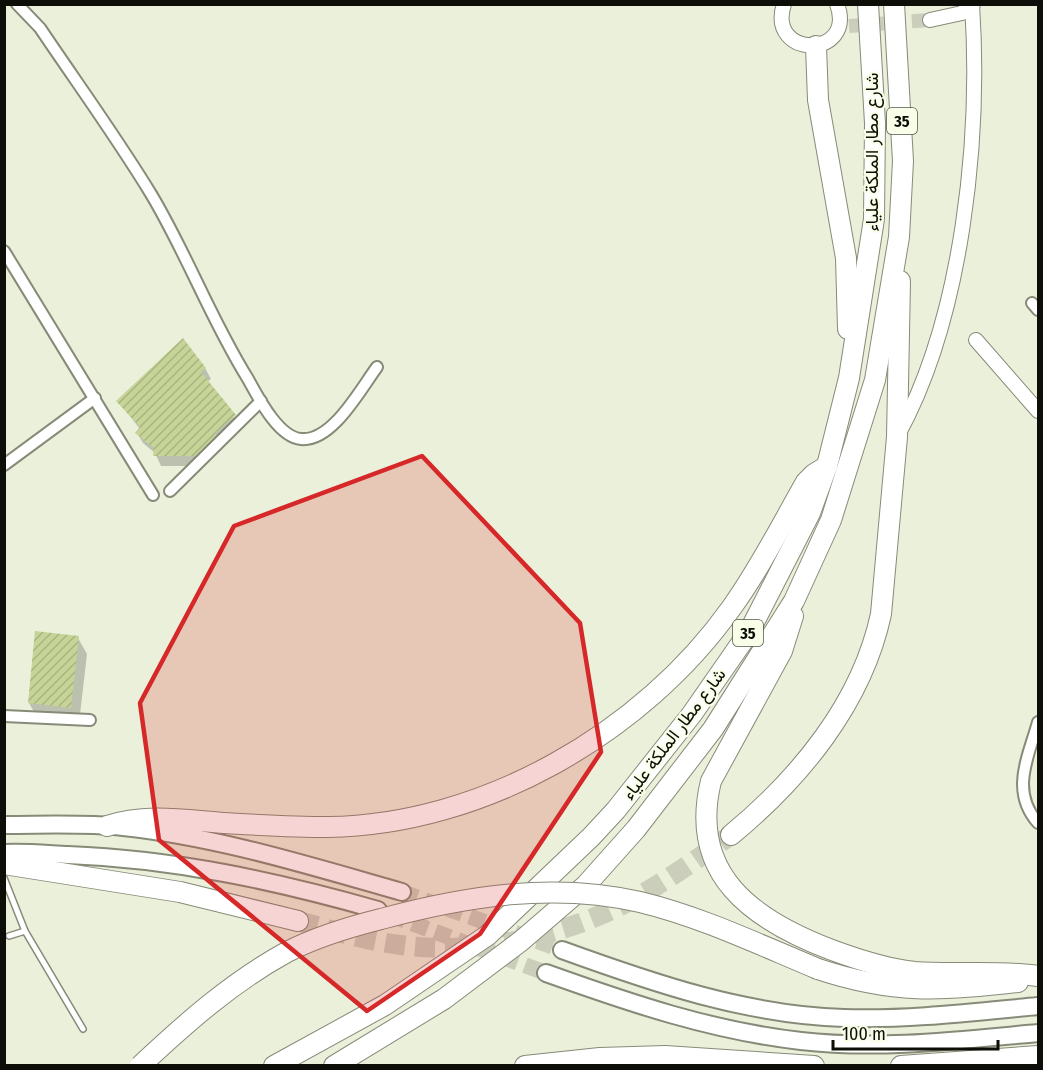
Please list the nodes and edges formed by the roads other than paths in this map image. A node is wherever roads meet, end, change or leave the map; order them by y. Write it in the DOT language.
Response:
graph roads {
  1 [pos="17,4"];
  2 [pos="784,4"];
  3 [pos="868,4"];
  4 [pos="894,4"];
  5 [pos="838,5"];
  6 [pos="973,5"];
  7 [pos="930,20"];
  8 [pos="816,46"];
  9 [pos="899,237"];
  10 [pos="4,251"];
  11 [pos="976,340"];
  12 [pos="377,368"];
  13 [pos="849,378"];
  14 [pos="95,398"];
  15 [pos="261,401"];
  16 [pos="1038,411"];
  17 [pos="897,437"];
  18 [pos="4,465"];
  19 [pos="827,466"];
  20 [pos="170,491"];
  21 [pos="153,495"];
  22 [pos="794,601"];
  23 [pos="4,716"];
  24 [pos="90,720"];
  25 [pos="1038,723"];
  26 [pos="1038,823"];
  27 [pos="4,825"];
  28 [pos="107,826"];
  29 [pos="731,835"];
  30 [pos="4,853"];
  31 [pos="4,864"];
  32 [pos="4,878"];
  33 [pos="402,892"];
  34 [pos="378,910"];
  35 [pos="298,921"];
  36 [pos="25,931"];
  37 [pos="9,936"];
  38 [pos="562,950"];
  39 [pos="546,973"];
  40 [pos="1038,978"];
  41 [pos="1038,1006"];
  42 [pos="83,1029"];
  43 [pos="1038,1033"];
  44 [pos="1038,1056"];
  45 [pos="1013,1059"];
  46 [pos="728,1062"];
  47 [pos="1038,1063"];
  48 [pos="140,1065"];
  49 [pos="274,1065"];
  50 [pos="334,1065"];
  51 [pos="525,1065"];
  52 [pos="814,1065"];
  53 [pos="901,1065"];
  1 -- 15 [label="street"];
  2 -- 8 [label="street"];
  3 -- 13 [label="highway, شارع مطار الملكة علياء / 35"];
  4 -- 9 [label="highway, شارع مطار الملكة علياء / 35"];
  5 -- 8 [label="street"];
  6 -- 7 [label="street"];
  6 -- 17 [label="street"];
  8 -- 13 [label="highway"];
  9 -- 17 [label="highway"];
  9 -- 22 [label="highway, شارع مطار الملكة علياء / 35"];
  10 -- 14 [label="street"];
  11 -- 16 [label="street"];
  12 -- 15 [label="street"];
  13 -- 19 [label="highway, شارع مطار الملكة علياء / 35"];
  14 -- 18 [label="street"];
  14 -- 21 [label="street"];
  15 -- 20 [label="street"];
  17 -- 29 [label="highway"];
  19 -- 28 [label="highway"];
  19 -- 49 [label="highway, شارع مطار الملكة علياء / 35"];
  22 -- 40 [label="highway"];
  22 -- 50 [label="highway, شارع مطار الملكة علياء / 35"];
  23 -- 24 [label="street"];
  25 -- 26 [label="street"];
  27 -- 28 [label="main road"];
  28 -- 33 [label="main road"];
  30 -- 34 [label="main road"];
  31 -- 35 [label="highway"];
  32 -- 36 [label="lane"];
  36 -- 37 [label="lane"];
  36 -- 42 [label="lane"];
  38 -- 41 [label="main road"];
  39 -- 43 [label="main road"];
  40 -- 48 [label="highway, bridge"];
  44 -- 45 [label="highway"];
  45 -- 47 [label="street"];
  45 -- 53 [label="highway"];
  46 -- 51 [label="highway"];
  46 -- 52 [label="highway"];
}
